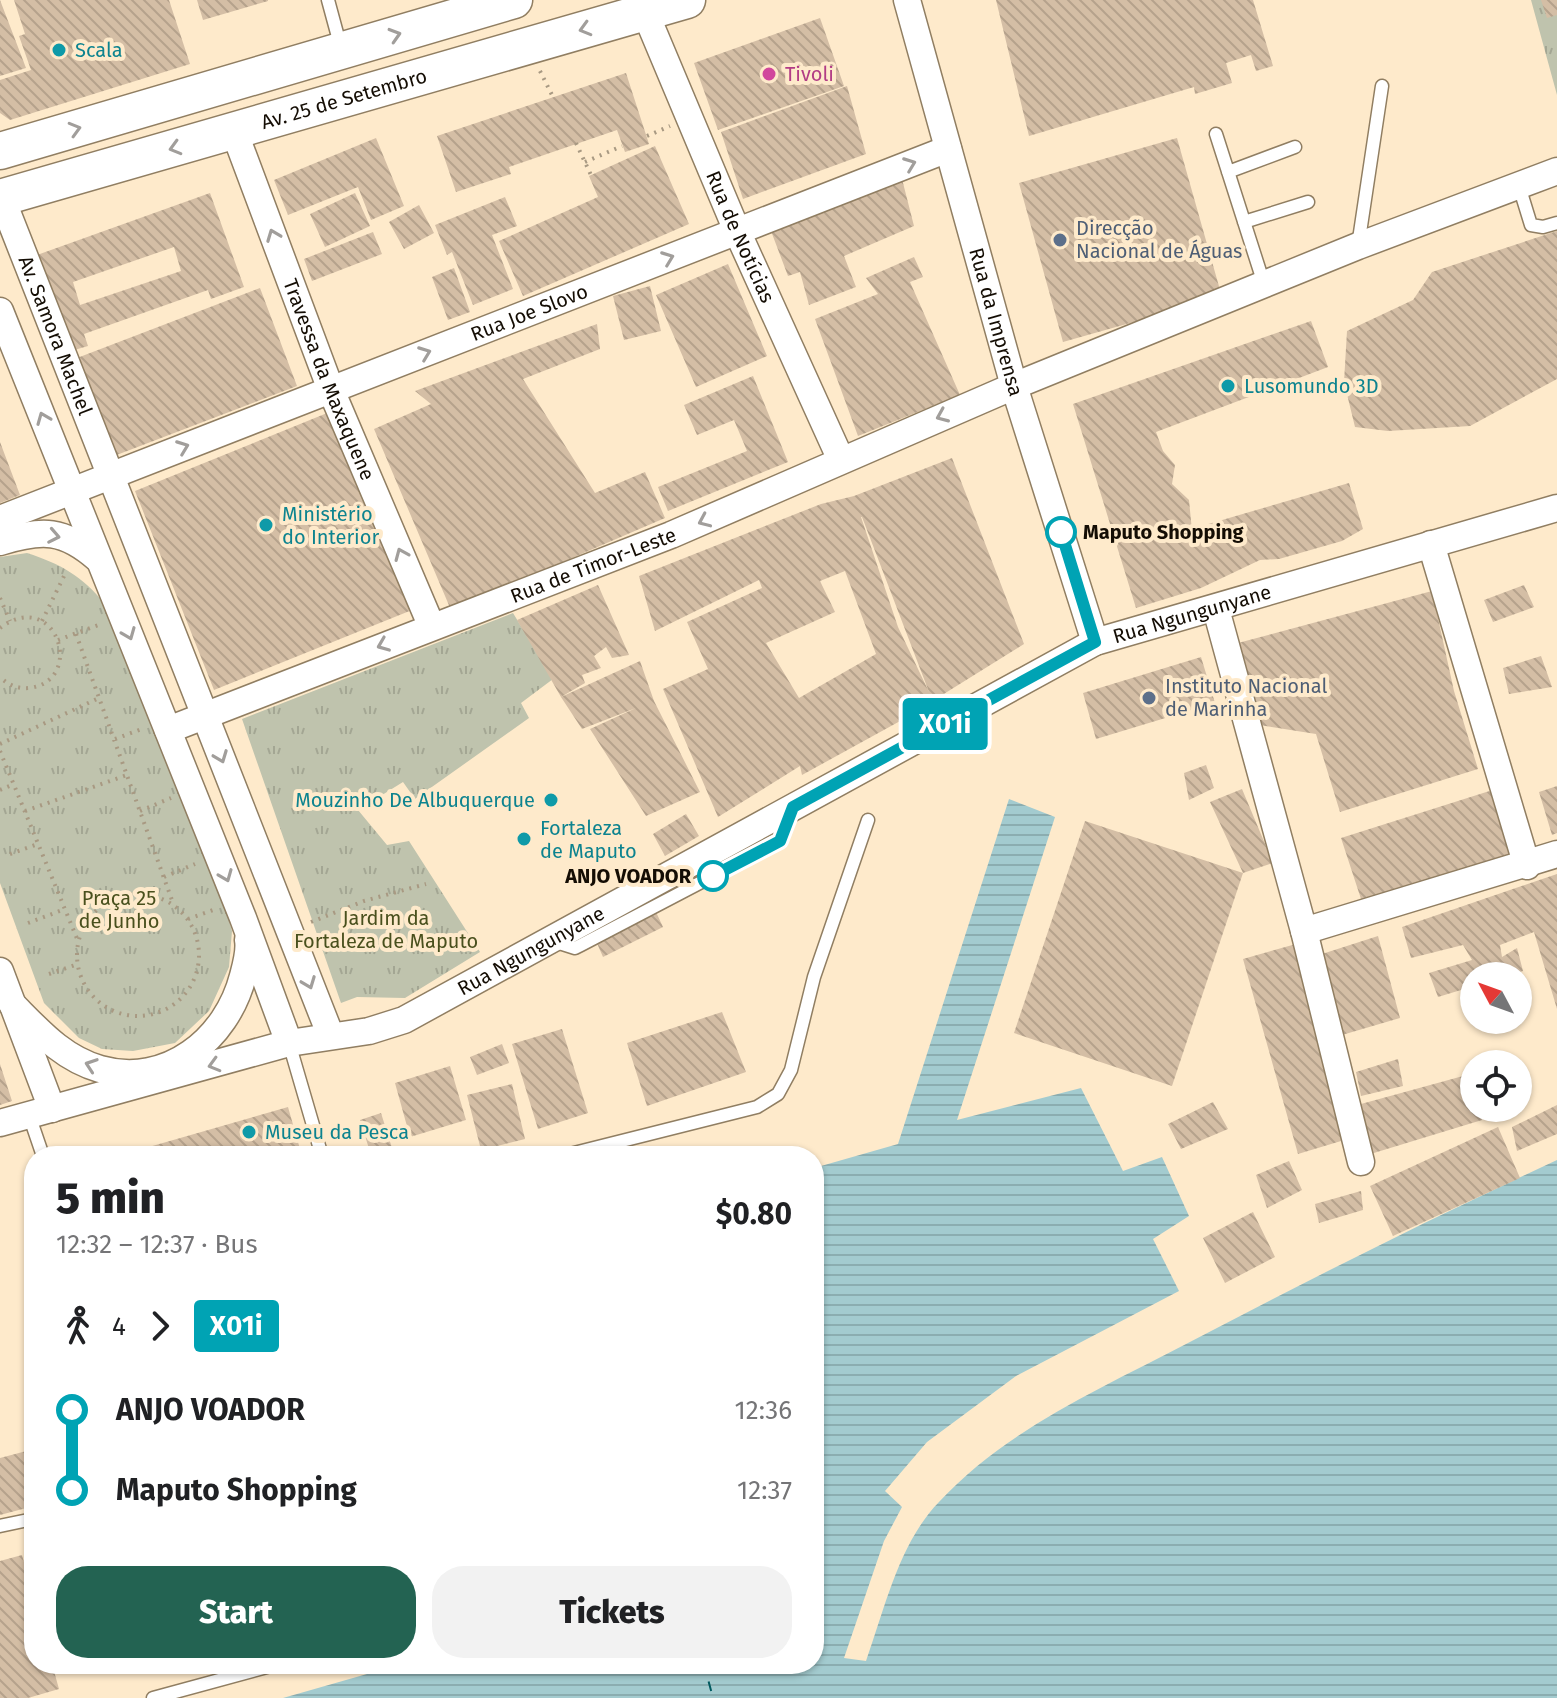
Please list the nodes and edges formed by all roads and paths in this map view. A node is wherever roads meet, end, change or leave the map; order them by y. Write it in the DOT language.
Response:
graph roads {
  1 [pos="328,0"];
  2 [pos="514,0"];
  3 [pos="687,0"];
  4 [pos="907,0"];
  5 [pos="645,12"];
  6 [pos="342,51"];
  7 [pos="1382,86"];
  8 [pos="234,131"];
  9 [pos="1216,134"];
  10 [pos="576,143"];
  11 [pos="622,146"];
  12 [pos="1295,147"];
  13 [pos="948,149"];
  14 [pos="0,151"];
  15 [pos="585,162"];
  16 [pos="1557,171"];
  17 [pos="1228,172"];
  18 [pos="591,175"];
  19 [pos="1519,186"];
  20 [pos="0,197"];
  21 [pos="1308,202"];
  22 [pos="1244,222"];
  23 [pos="1557,223"];
  24 [pos="737,231"];
  25 [pos="1358,246"];
  26 [pos="1264,284"];
  27 [pos="0,311"];
  28 [pos="1014,386"];
  29 [pos="331,390"];
  30 [pos="841,460"];
  31 [pos="110,476"];
  32 [pos="72,490"];
  33 [pos="1557,508"];
  34 [pos="0,519"];
  35 [pos="0,542"];
  36 [pos="1431,544"];
  37 [pos="100,562"];
  38 [pos="66,572"];
  39 [pos="0,598"];
  40 [pos="1216,609"];
  41 [pos="10,621"];
  42 [pos="42,621"];
  43 [pos="107,621"];
  44 [pos="431,625"];
  45 [pos="0,628"];
  46 [pos="76,634"];
  47 [pos="58,640"];
  48 [pos="1095,642"];
  49 [pos="0,677"];
  50 [pos="99,698"];
  51 [pos="204,715"];
  52 [pos="160,728"];
  53 [pos="115,739"];
  54 [pos="0,744"];
  55 [pos="0,751"];
  56 [pos="127,775"];
  57 [pos="14,784"];
  58 [pos="0,790"];
  59 [pos="177,796"];
  60 [pos="25,811"];
  61 [pos="140,811"];
  62 [pos="868,820"];
  63 [pos="38,844"];
  64 [pos="10,854"];
  65 [pos="217,854"];
  66 [pos="1557,854"];
  67 [pos="1527,866"];
  68 [pos="164,877"];
  69 [pos="426,884"];
  70 [pos="174,905"];
  71 [pos="65,909"];
  72 [pos="232,912"];
  73 [pos="188,919"];
  74 [pos="28,923"];
  75 [pos="289,931"];
  76 [pos="1304,931"];
  77 [pos="78,943"];
  78 [pos="78,964"];
  79 [pos="0,971"];
  80 [pos="49,974"];
  81 [pos="12,1004"];
  82 [pos="330,1034"];
  83 [pos="289,1043"];
  84 [pos="40,1112"];
  85 [pos="0,1123"];
  86 [pos="42,1146"];
  87 [pos="319,1146"];
  88 [pos="602,1146"];
  89 [pos="1361,1162"];
  90 [pos="24,1521"];
  91 [pos="0,1526"];
  92 [pos="241,1674"];
  93 [pos="153,1698"];
  1 -- 6 [label="lane"];
  6 -- 2 [label="main road, one-way"];
  3 -- 5 [label="main road, Av. 25 de Setembro"];
  4 -- 13 [label="street, Rua da Imprensa"];
  5 -- 8 [label="main road, Av. 25 de Setembro, one-way"];
  5 -- 24 [label="street, Rua de Notícias"];
  14 -- 6 [label="main road, one-way"];
  7 -- 25 [label="lane"];
  8 -- 20 [label="main road, Av. 25 de Setembro, one-way"];
  29 -- 8 [label="street, Travessa da Maxaquene, one-way"];
  9 -- 17 [label="lane"];
  10 -- 15 [label="path"];
  11 -- 15 [label="path"];
  12 -- 17 [label="lane"];
  24 -- 13 [label="street, Rua Joe Slovo, one-way"];
  13 -- 28 [label="street, Rua da Imprensa"];
  15 -- 18 [label="path"];
  16 -- 19 [label="street, Rua de Timor-Leste"];
  17 -- 22 [label="lane"];
  19 -- 23 [label="lane"];
  19 -- 25 [label="street, Rua de Timor-Leste"];
  20 -- 31 [label="street, Av. Samora Machel"];
  21 -- 22 [label="lane"];
  22 -- 26 [label="lane"];
  29 -- 24 [label="street, Rua Joe Slovo, one-way"];
  24 -- 30 [label="street, Rua de Notícias"];
  25 -- 26 [label="street, Rua de Timor-Leste"];
  26 -- 28 [label="street, Rua de Timor-Leste"];
  32 -- 27 [label="street, Av. Samora Machel, one-way"];
  28 -- 30 [label="street, Rua de Timor-Leste, one-way"];
  28 -- 48 [label="street, Rua da Imprensa"];
  31 -- 29 [label="street, Rua Joe Slovo, one-way"];
  44 -- 29 [label="street, Travessa da Maxaquene, one-way"];
  30 -- 44 [label="street, Rua de Timor-Leste, one-way"];
  31 -- 32 [label="street"];
  31 -- 51 [label="street, Av. Samora Machel"];
  32 -- 34 [label="street"];
  32 -- 37 [label="street"];
  33 -- 36 [label="street, Rua Ngungunyane"];
  35 -- 37 [label="street, one-way"];
  36 -- 40 [label="street, Rua Ngungunyane"];
  36 -- 67 [label="street"];
  37 -- 52 [label="street, one-way"];
  38 -- 42 [label="path"];
  39 -- 41 [label="path"];
  40 -- 48 [label="street, Rua Ngungunyane"];
  40 -- 76 [label="street"];
  41 -- 42 [label="path"];
  41 -- 45 [label="path"];
  42 -- 47 [label="path"];
  43 -- 46 [label="path"];
  44 -- 51 [label="street, Rua de Timor-Leste, one-way"];
  46 -- 47 [label="path"];
  46 -- 50 [label="path"];
  47 -- 49 [label="path"];
  48 -- 82 [label="street, Rua Ngungunyane"];
  50 -- 53 [label="path"];
  50 -- 54 [label="path"];
  51 -- 52 [label="street, Rua de Timor-Leste"];
  51 -- 75 [label="street, Av. Samora Machel, one-way"];
  52 -- 53 [label="path"];
  52 -- 65 [label="street"];
  53 -- 56 [label="path"];
  55 -- 57 [label="path"];
  56 -- 60 [label="path"];
  56 -- 61 [label="path"];
  57 -- 58 [label="path"];
  57 -- 60 [label="path"];
  59 -- 61 [label="path"];
  60 -- 63 [label="path"];
  61 -- 68 [label="path"];
  62 -- 88 [label="lane"];
  63 -- 64 [label="path"];
  63 -- 71 [label="path"];
  65 -- 68 [label="path"];
  65 -- 72 [label="street, one-way"];
  66 -- 67 [label="street"];
  67 -- 76 [label="street"];
  68 -- 70 [label="path"];
  69 -- 75 [label="path"];
  70 -- 73 [label="path"];
  70 -- 77 [label="path"];
  71 -- 74 [label="path"];
  71 -- 77 [label="path"];
  72 -- 73 [label="path"];
  72 -- 81 [label="street, one-way"];
  72 -- 83 [label="street"];
  73 -- 78 [label="path"];
  75 -- 82 [label="street, Av. Samora Machel, one-way"];
  76 -- 89 [label="street"];
  77 -- 78 [label="path"];
  78 -- 80 [label="path"];
  79 -- 81 [label="street"];
  81 -- 84 [label="street"];
  82 -- 83 [label="street, Rua Ngungunyane"];
  83 -- 84 [label="street, one-way"];
  83 -- 87 [label="lane"];
  84 -- 85 [label="street"];
  84 -- 86 [label="lane"];
  90 -- 91 [label="lane"];
  92 -- 93 [label="lane"];
}
